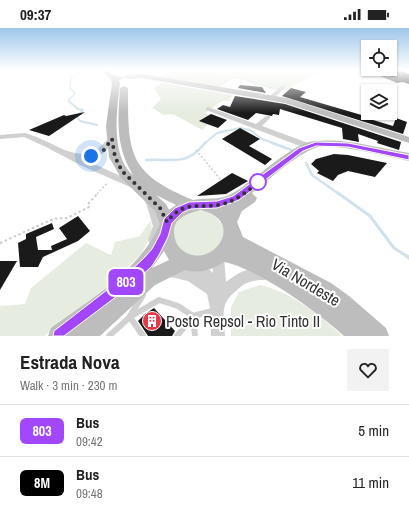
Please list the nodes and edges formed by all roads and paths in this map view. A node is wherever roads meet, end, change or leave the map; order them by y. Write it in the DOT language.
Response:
graph roads {
  1 [pos="116,84"];
  2 [pos="124,84"];
  3 [pos="186,84"];
  4 [pos="265,84"];
  5 [pos="282,88"];
  6 [pos="271,98"];
  7 [pos="208,109"];
  8 [pos="268,117"];
  9 [pos="257,127"];
  10 [pos="0,137"];
  11 [pos="112,139"];
  12 [pos="409,140"];
  13 [pos="308,146"];
  14 [pos="196,150"];
  15 [pos="69,155"];
  16 [pos="409,157"];
  17 [pos="409,162"];
  18 [pos="115,177"];
  19 [pos="221,180"];
  20 [pos="134,185"];
  21 [pos="150,200"];
  22 [pos="189,205"];
  23 [pos="210,206"];
  24 [pos="230,227"];
  25 [pos="166,228"];
  26 [pos="0,243"];
  27 [pos="220,255"];
  28 [pos="189,262"];
  29 [pos="158,273"];
  30 [pos="274,275"];
  31 [pos="115,291"];
  32 [pos="216,299"];
  33 [pos="193,316"];
  34 [pos="130,317"];
  35 [pos="59,336"];
  36 [pos="84,336"];
  37 [pos="109,336"];
  38 [pos="143,336"];
  39 [pos="177,336"];
  40 [pos="195,336"];
  41 [pos="218,336"];
  42 [pos="359,336"];
  43 [pos="378,336"];
  1 -- 11 [label="main road"];
  2 -- 22 [label="main road"];
  3 -- 6 [label="main road"];
  4 -- 5 [label="path"];
  5 -- 6 [label="street"];
  6 -- 12 [label="main road"];
  7 -- 9 [label="street"];
  8 -- 9 [label="street"];
  9 -- 13 [label="street"];
  10 -- 15 [label="street"];
  11 -- 15 [label="street"];
  11 -- 20 [label="main road"];
  13 -- 16 [label="main road"];
  13 -- 23 [label="main road"];
  14 -- 19 [label="path"];
  15 -- 18 [label="street"];
  17 -- 24 [label="main road"];
  18 -- 20 [label="street"];
  18 -- 26 [label="path"];
  20 -- 21 [label="main road"];
  21 -- 25 [label="main road"];
  21 -- 31 [label="street"];
  22 -- 23 [label="main road"];
  22 -- 25 [label="main road"];
  23 -- 24 [label="main road"];
  24 -- 27 [label="main road"];
  24 -- 43 [label="main road, Via Nordeste"];
  25 -- 28 [label="main road"];
  25 -- 31 [label="main road"];
  27 -- 28 [label="main road"];
  27 -- 30 [label="main road, Via Nordeste"];
  27 -- 32 [label="street"];
  28 -- 29 [label="main road"];
  28 -- 32 [label="street"];
  29 -- 32 [label="street"];
  29 -- 34 [label="lane"];
  29 -- 36 [label="main road"];
  30 -- 32 [label="street"];
  30 -- 42 [label="main road, Via Nordeste"];
  31 -- 35 [label="main road"];
  32 -- 33 [label="lane"];
  32 -- 41 [label="street"];
  33 -- 34 [label="lane"];
  33 -- 39 [label="lane"];
  33 -- 40 [label="lane"];
  34 -- 37 [label="lane"];
  34 -- 38 [label="lane"];
}
